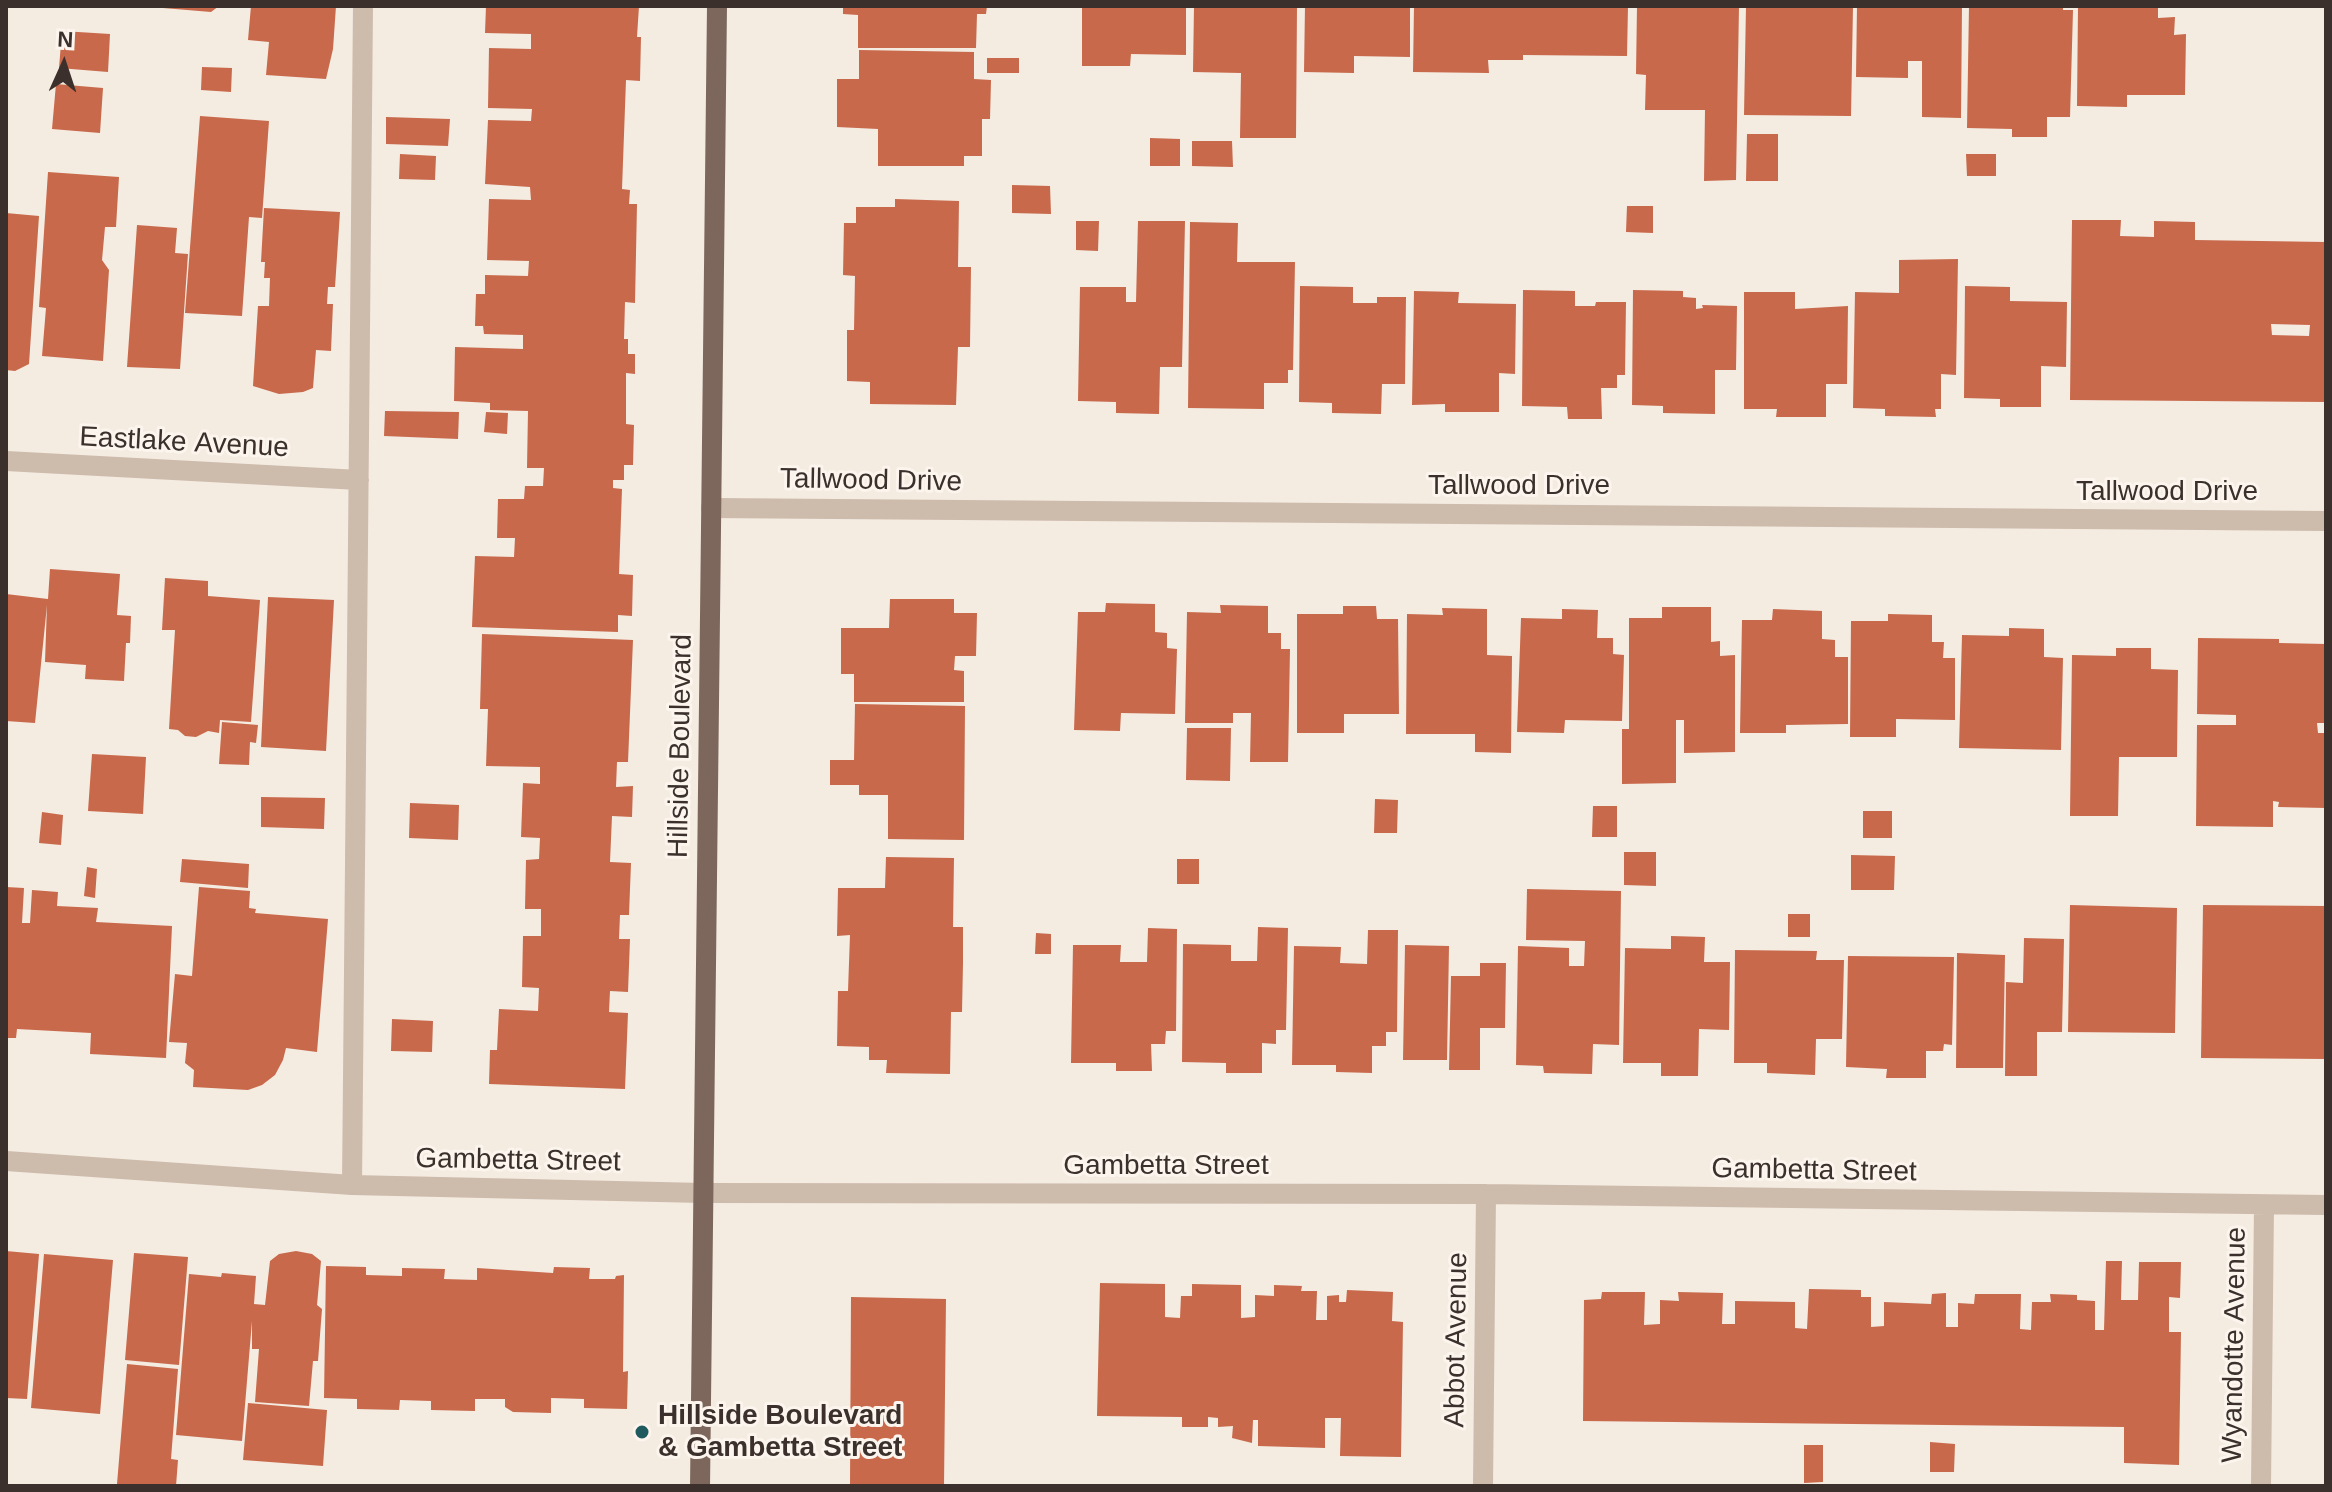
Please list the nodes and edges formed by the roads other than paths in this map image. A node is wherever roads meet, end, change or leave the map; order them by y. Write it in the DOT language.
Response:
graph roads {
  1 [pos="363,6"];
  2 [pos="717,6"];
  3 [pos="6,461"];
  4 [pos="359,480"];
  5 [pos="711,508"];
  6 [pos="2326,521"];
  7 [pos="6,1161"];
  8 [pos="352,1185"];
  9 [pos="703,1193"];
  10 [pos="1486,1194"];
  11 [pos="2264,1205"];
  12 [pos="2326,1205"];
  13 [pos="700,1486"];
  14 [pos="1483,1486"];
  15 [pos="2261,1486"];
  1 -- 4 [label="street"];
  2 -- 5 [label="main road, Hillside Boulevard"];
  3 -- 4 [label="street, Eastlake Avenue"];
  4 -- 8 [label="street"];
  5 -- 6 [label="street, Tallwood Drive"];
  5 -- 9 [label="main road, Hillside Boulevard"];
  7 -- 8 [label="street, Gambetta Street"];
  8 -- 9 [label="street, Gambetta Street"];
  9 -- 10 [label="street, Gambetta Street"];
  9 -- 13 [label="main road, Hillside Boulevard"];
  10 -- 11 [label="street, Gambetta Street"];
  10 -- 14 [label="street, Abbot Avenue"];
  11 -- 12 [label="street, Gambetta Street"];
  11 -- 15 [label="street, Wyandotte Avenue"];
}
